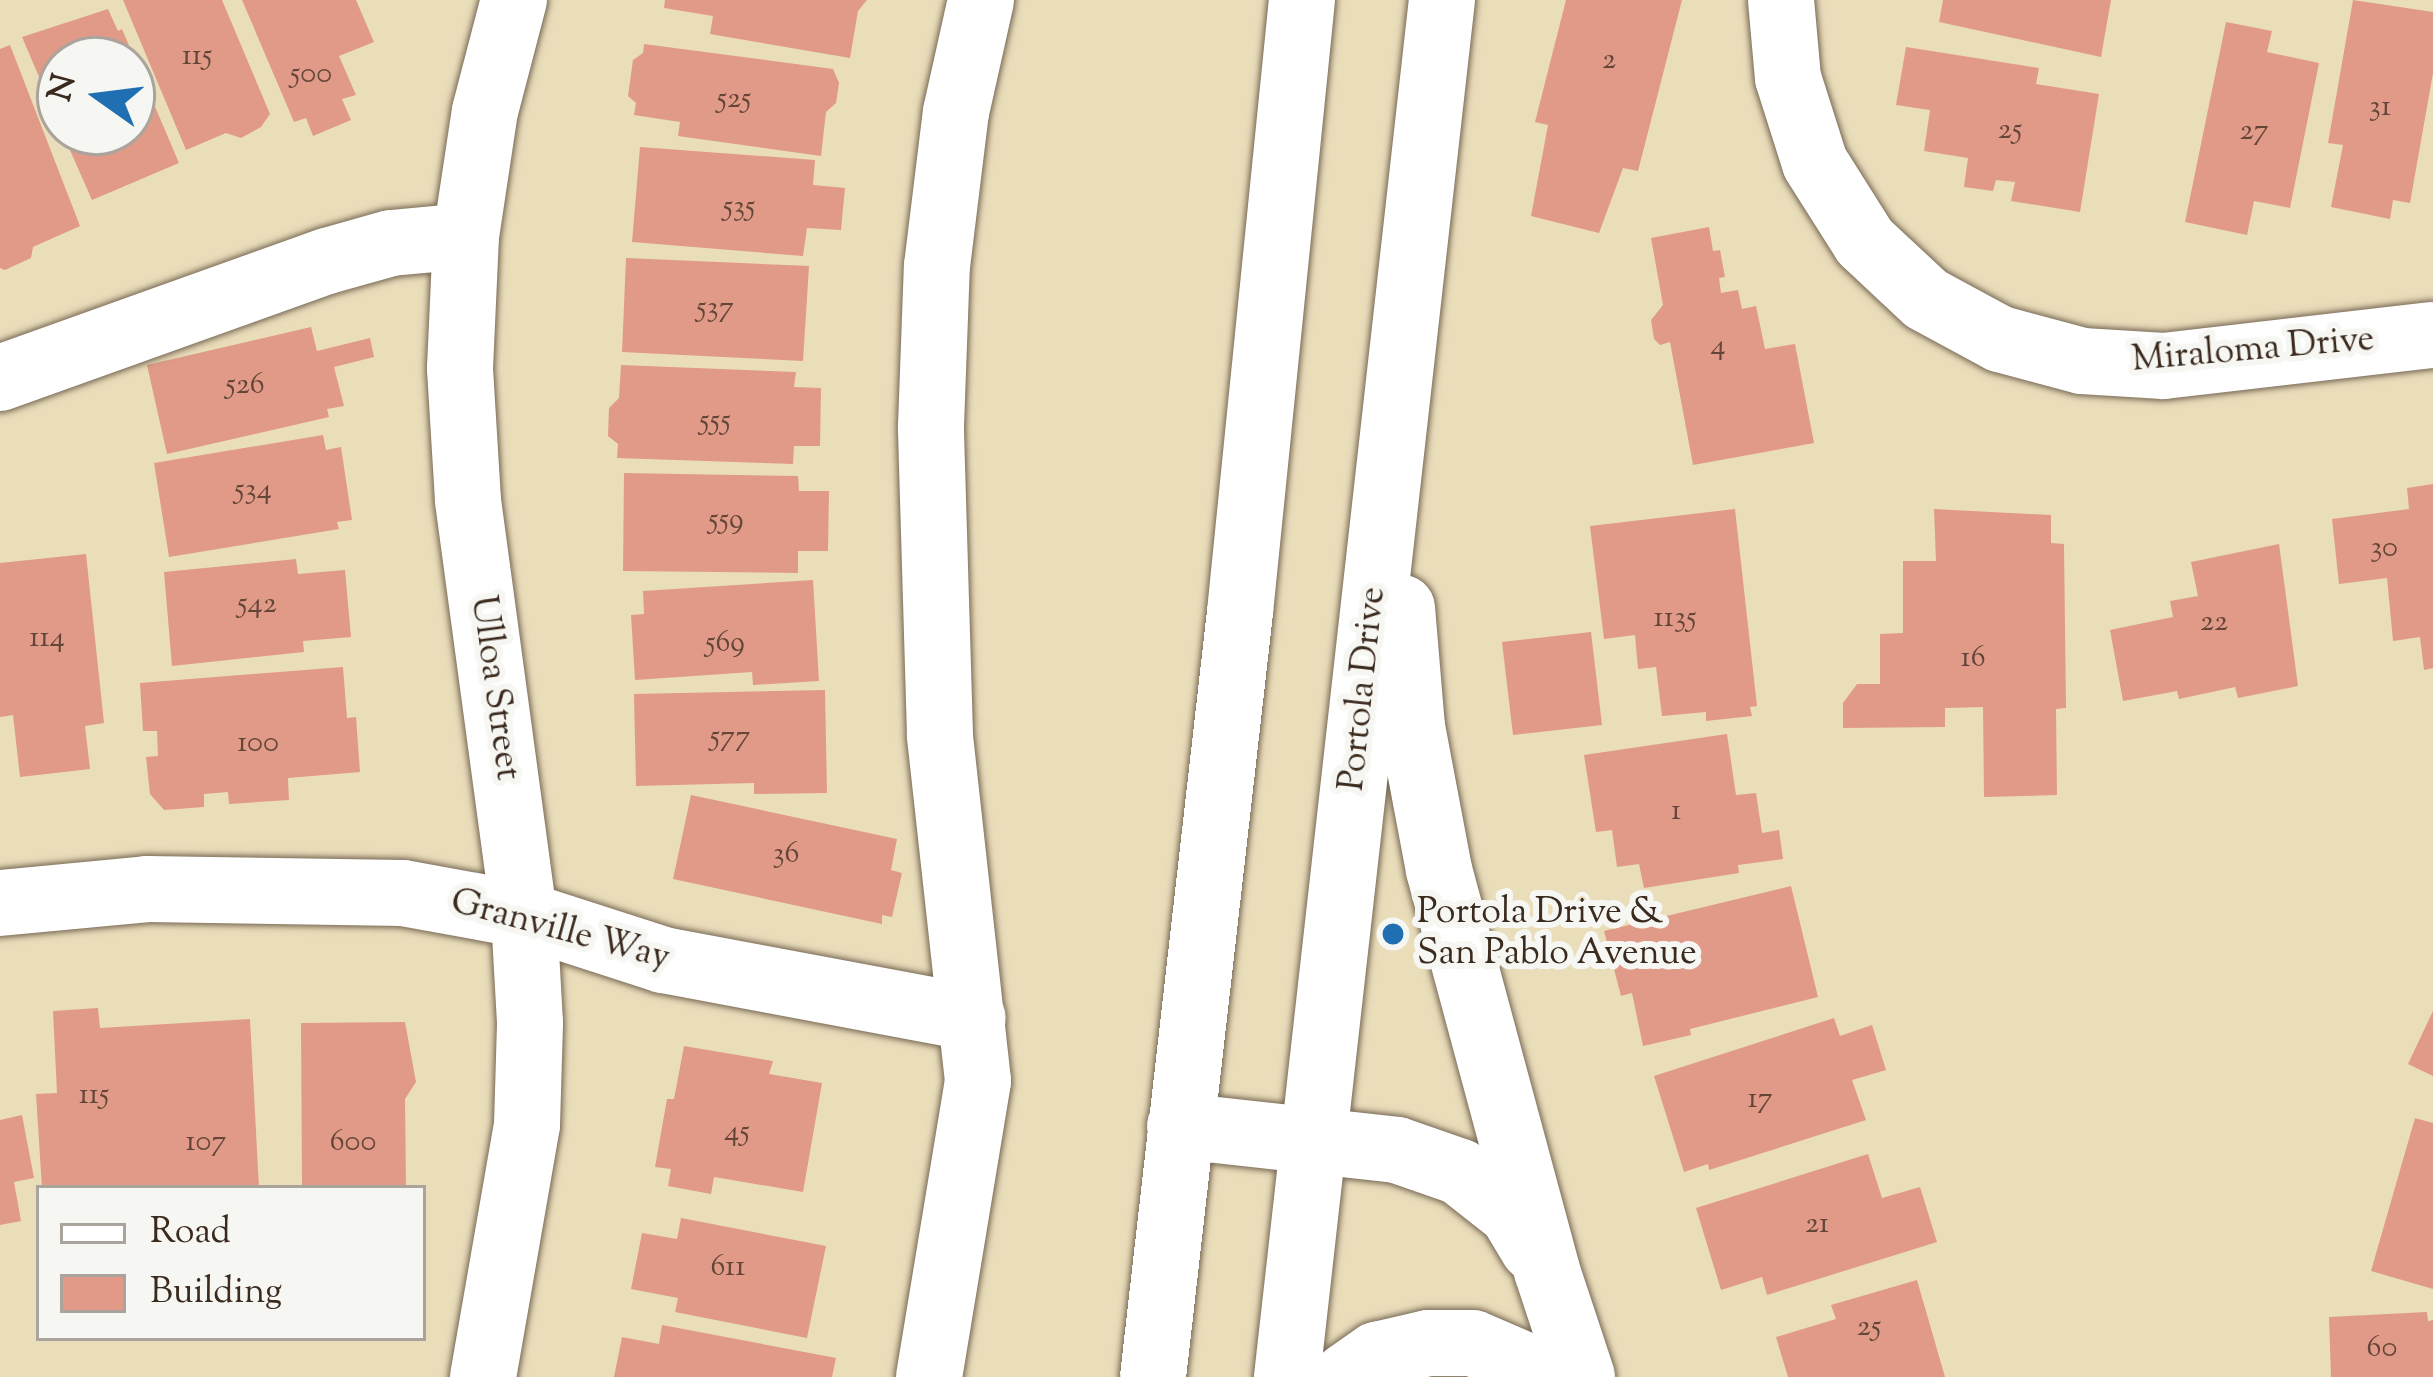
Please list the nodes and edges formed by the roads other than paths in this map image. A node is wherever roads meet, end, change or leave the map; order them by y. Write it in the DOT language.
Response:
graph roads {
  1 [pos="514,0"];
  2 [pos="981,0"];
  3 [pos="1302,0"];
  4 [pos="1442,0"];
  5 [pos="1781,0"];
  6 [pos="466,236"];
  7 [pos="2433,335"];
  8 [pos="0,378"];
  9 [pos="1392,443"];
  10 [pos="0,903"];
  11 [pos="524,914"];
  12 [pos="973,1018"];
  13 [pos="1180,1126"];
  14 [pos="1314,1140"];
  15 [pos="1547,1271"];
  16 [pos="483,1377"];
  17 [pos="928,1377"];
  18 [pos="1153,1377"];
  19 [pos="1287,1377"];
  20 [pos="1345,1377"];
  21 [pos="1552,1377"];
  22 [pos="1582,1377"];
  1 -- 6 [label="main road, Ulloa Street"];
  2 -- 12 [label="main road"];
  3 -- 13 [label="main road"];
  4 -- 9 [label="main road, Portola Drive"];
  5 -- 7 [label="main road, Miraloma Drive"];
  6 -- 8 [label="main road"];
  6 -- 11 [label="main road, Ulloa Street"];
  9 -- 14 [label="main road, Portola Drive"];
  9 -- 15 [label="main road"];
  10 -- 11 [label="main road, Granville Way"];
  11 -- 12 [label="main road, Granville Way"];
  11 -- 16 [label="main road, Ulloa Street"];
  12 -- 17 [label="main road"];
  13 -- 14 [label="main road"];
  13 -- 18 [label="main road"];
  14 -- 15 [label="main road"];
  14 -- 19 [label="main road, Portola Drive"];
  15 -- 22 [label="main road"];
  20 -- 21 [label="main road"];
}
